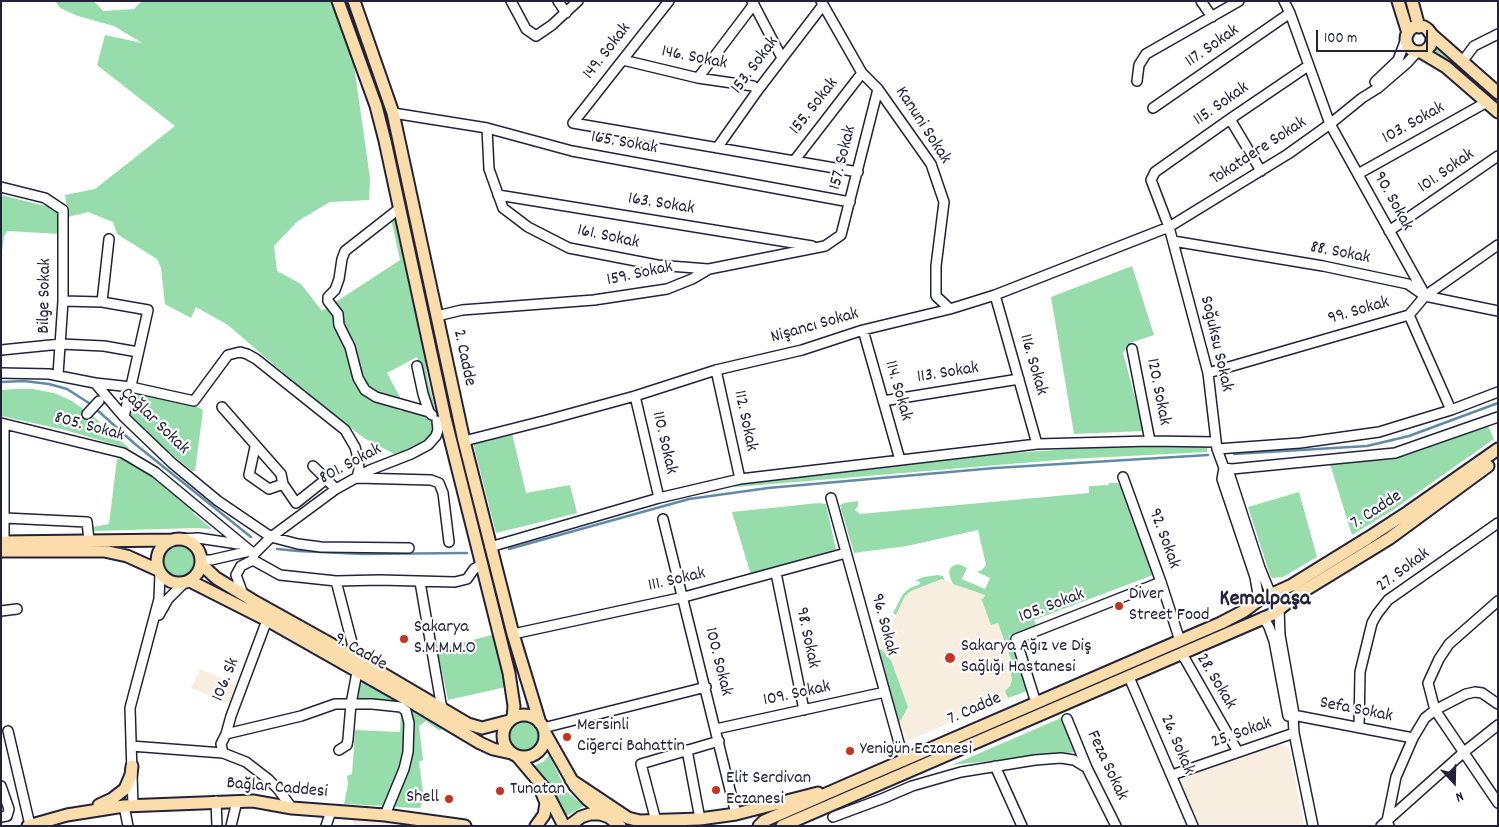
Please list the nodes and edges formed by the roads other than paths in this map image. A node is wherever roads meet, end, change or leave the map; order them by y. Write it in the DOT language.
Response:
graph roads {
  1 [pos="338,1"];
  2 [pos="354,1"];
  3 [pos="511,1"];
  4 [pos="558,1"];
  5 [pos="578,1"];
  6 [pos="669,1"];
  7 [pos="1201,1"];
  8 [pos="1240,1"];
  9 [pos="1284,1"];
  10 [pos="1398,1"];
  11 [pos="1412,1"];
  12 [pos="753,3"];
  13 [pos="822,3"];
  14 [pos="566,13"];
  15 [pos="1290,13"];
  16 [pos="1212,17"];
  17 [pos="1424,29"];
  18 [pos="1498,34"];
  19 [pos="1407,36"];
  20 [pos="1419,52"];
  21 [pos="782,58"];
  22 [pos="622,60"];
  23 [pos="1462,62"];
  24 [pos="1308,66"];
  25 [pos="862,73"];
  26 [pos="698,78"];
  27 [pos="1137,81"];
  28 [pos="878,89"];
  29 [pos="758,90"];
  30 [pos="1498,93"];
  31 [pos="1362,98"];
  32 [pos="1487,102"];
  33 [pos="1153,108"];
  34 [pos="1498,112"];
  35 [pos="393,113"];
  36 [pos="1230,119"];
  37 [pos="1330,124"];
  38 [pos="487,128"];
  39 [pos="717,148"];
  40 [pos="1498,156"];
  41 [pos="794,161"];
  42 [pos="1261,171"];
  43 [pos="858,172"];
  44 [pos="1155,172"];
  45 [pos="1358,174"];
  46 [pos="1,187"];
  47 [pos="498,194"];
  48 [pos="850,202"];
  49 [pos="400,208"];
  50 [pos="1169,227"];
  51 [pos="1389,231"];
  52 [pos="841,235"];
  53 [pos="109,239"];
  54 [pos="1173,241"];
  55 [pos="1498,245"];
  56 [pos="820,247"];
  57 [pos="709,269"];
  58 [pos="995,295"];
  59 [pos="1425,296"];
  60 [pos="63,302"];
  61 [pos="102,302"];
  62 [pos="950,309"];
  63 [pos="1498,311"];
  64 [pos="1409,314"];
  65 [pos="437,316"];
  66 [pos="863,330"];
  67 [pos="61,344"];
  68 [pos="1,350"];
  69 [pos="1132,350"];
  70 [pos="138,352"];
  71 [pos="417,366"];
  72 [pos="716,370"];
  73 [pos="1208,372"];
  74 [pos="1,373"];
  75 [pos="58,375"];
  76 [pos="1018,379"];
  77 [pos="95,383"];
  78 [pos="131,387"];
  79 [pos="1498,392"];
  80 [pos="636,396"];
  81 [pos="99,401"];
  82 [pos="883,401"];
  83 [pos="222,407"];
  84 [pos="1451,410"];
  85 [pos="429,412"];
  86 [pos="87,414"];
  87 [pos="1498,417"];
  88 [pos="124,418"];
  89 [pos="441,420"];
  90 [pos="3,424"];
  91 [pos="464,441"];
  92 [pos="1150,441"];
  93 [pos="1037,444"];
  94 [pos="255,446"];
  95 [pos="1217,446"];
  96 [pos="1498,449"];
  97 [pos="1498,458"];
  98 [pos="900,460"];
  99 [pos="312,466"];
  100 [pos="1224,468"];
  101 [pos="1123,477"];
  102 [pos="357,478"];
  103 [pos="740,479"];
  104 [pos="325,480"];
  105 [pos="283,484"];
  106 [pos="336,489"];
  107 [pos="659,498"];
  108 [pos="831,498"];
  109 [pos="5,518"];
  110 [pos="664,519"];
  111 [pos="1498,523"];
  112 [pos="271,537"];
  113 [pos="176,539"];
  114 [pos="89,540"];
  115 [pos="449,542"];
  116 [pos="241,544"];
  117 [pos="2,545"];
  118 [pos="490,547"];
  119 [pos="409,548"];
  120 [pos="846,553"];
  121 [pos="252,555"];
  122 [pos="202,562"];
  123 [pos="481,565"];
  124 [pos="159,572"];
  125 [pos="776,573"];
  126 [pos="336,581"];
  127 [pos="187,582"];
  128 [pos="420,582"];
  129 [pos="1161,582"];
  130 [pos="243,594"];
  131 [pos="1271,594"];
  132 [pos="684,597"];
  133 [pos="1258,600"];
  134 [pos="1498,601"];
  135 [pos="17,609"];
  136 [pos="1279,609"];
  137 [pos="1,611"];
  138 [pos="1263,617"];
  139 [pos="267,620"];
  140 [pos="153,627"];
  141 [pos="513,634"];
  142 [pos="1180,641"];
  143 [pos="1180,654"];
  144 [pos="356,658"];
  145 [pos="357,672"];
  146 [pos="1129,676"];
  147 [pos="706,687"];
  148 [pos="885,692"];
  149 [pos="1036,703"];
  150 [pos="351,704"];
  151 [pos="1498,704"];
  152 [pos="442,709"];
  153 [pos="804,710"];
  154 [pos="1435,710"];
  155 [pos="1293,716"];
  156 [pos="1067,719"];
  157 [pos="511,720"];
  158 [pos="1498,725"];
  159 [pos="543,728"];
  160 [pos="1359,728"];
  161 [pos="716,729"];
  162 [pos="8,731"];
  163 [pos="1294,733"];
  164 [pos="226,734"];
  165 [pos="1412,738"];
  166 [pos="719,741"];
  167 [pos="131,746"];
  168 [pos="339,750"];
  169 [pos="688,750"];
  170 [pos="1238,752"];
  171 [pos="1464,752"];
  172 [pos="223,753"];
  173 [pos="515,755"];
  174 [pos="904,761"];
  175 [pos="132,766"];
  176 [pos="995,766"];
  177 [pos="1087,768"];
  178 [pos="1172,775"];
  179 [pos="535,778"];
  180 [pos="571,780"];
  181 [pos="1,786"];
  182 [pos="844,786"];
  183 [pos="216,801"];
  184 [pos="237,801"];
  185 [pos="1498,803"];
  186 [pos="129,806"];
  187 [pos="292,808"];
  188 [pos="87,811"];
  189 [pos="331,811"];
  190 [pos="736,814"];
  191 [pos="385,816"];
  192 [pos="833,816"];
  193 [pos="1,817"];
  194 [pos="609,817"];
  195 [pos="700,819"];
  196 [pos="656,821"];
  197 [pos="1386,824"];
  198 [pos="29,826"];
  199 [pos="128,826"];
  200 [pos="217,826"];
  201 [pos="231,826"];
  202 [pos="326,826"];
  203 [pos="465,826"];
  204 [pos="536,826"];
  205 [pos="564,826"];
  206 [pos="569,826"];
  207 [pos="620,826"];
  208 [pos="759,826"];
  209 [pos="782,826"];
  210 [pos="1022,826"];
  211 [pos="1116,826"];
  212 [pos="1193,826"];
  213 [pos="1313,826"];
  1 -- 49 [label="main road, 2. Cadde"];
  2 -- 35 [label="main road, 2. Cadde"];
  3 -- 14 [label="street"];
  4 -- 14 [label="street"];
  5 -- 14 [label="street"];
  6 -- 22 [label="street, 149. Sokak"];
  7 -- 16 [label="street"];
  8 -- 16 [label="street"];
  9 -- 15 [label="street, 90. Sokak"];
  10 -- 19 [label="main road"];
  11 -- 17 [label="main road"];
  12 -- 21 [label="street"];
  12 -- 26 [label="street"];
  13 -- 21 [label="street, 153. Sokak"];
  13 -- 25 [label="street, Kanuni Sokak"];
  15 -- 24 [label="street, 90. Sokak"];
  15 -- 33 [label="street, 117. Sokak"];
  16 -- 27 [label="street"];
  17 -- 19 [label="main road"];
  17 -- 20 [label="main road"];
  17 -- 23 [label="main road"];
  18 -- 23 [label="street"];
  19 -- 20 [label="main road"];
  19 -- 31 [label="street, Tokatdere Sokak"];
  20 -- 31 [label="street, Tokatdere Sokak"];
  20 -- 32 [label="main road"];
  21 -- 29 [label="street, 153. Sokak"];
  22 -- 26 [label="street, 146. Sokak"];
  22 -- 39 [label="street, 149. Sokak"];
  23 -- 30 [label="main road"];
  24 -- 36 [label="street, 115. Sokak"];
  24 -- 37 [label="street, 90. Sokak"];
  25 -- 28 [label="street, Kanuni Sokak"];
  25 -- 41 [label="street, 155. Sokak"];
  26 -- 29 [label="street, 146. Sokak"];
  28 -- 43 [label="street, 157. Sokak"];
  28 -- 62 [label="street, Kanuni Sokak"];
  29 -- 39 [label="street, 153. Sokak"];
  31 -- 37 [label="street, Tokatdere Sokak"];
  32 -- 34 [label="main road"];
  32 -- 45 [label="street, 103. Sokak"];
  35 -- 38 [label="street, 165. Sokak"];
  35 -- 65 [label="main road, 2. Cadde"];
  36 -- 42 [label="street"];
  36 -- 44 [label="street, 115. Sokak"];
  37 -- 42 [label="street, Tokatdere Sokak"];
  37 -- 45 [label="street, 90. Sokak"];
  38 -- 47 [label="street, 161. Sokak"];
  38 -- 48 [label="street, 165. Sokak"];
  39 -- 41 [label="street"];
  40 -- 51 [label="street, 101. Sokak"];
  41 -- 43 [label="street"];
  42 -- 50 [label="street, Tokatdere Sokak"];
  43 -- 48 [label="street, 157. Sokak"];
  44 -- 50 [label="street, Soğuksu Sokak"];
  45 -- 51 [label="street, 90. Sokak"];
  46 -- 60 [label="street, Bilge Sokak"];
  47 -- 56 [label="street, 163. Sokak"];
  47 -- 57 [label="street, 161. Sokak"];
  48 -- 52 [label="street, 157. Sokak"];
  49 -- 85 [label="street"];
  49 -- 89 [label="main road, 2. Cadde"];
  50 -- 54 [label="street, Soğuksu Sokak"];
  50 -- 58 [label="street, Nişancı Sokak"];
  51 -- 59 [label="street, 90. Sokak"];
  52 -- 56 [label="street, 159. Sokak"];
  53 -- 61 [label="street"];
  54 -- 59 [label="street, 88. Sokak"];
  54 -- 73 [label="street, Soğuksu Sokak"];
  55 -- 59 [label="street, 99. Sokak"];
  56 -- 57 [label="street, 159. Sokak"];
  57 -- 65 [label="street, 159. Sokak"];
  58 -- 62 [label="street, Nişancı Sokak"];
  58 -- 76 [label="street, 116. Sokak"];
  59 -- 63 [label="street, 88. Sokak"];
  59 -- 64 [label="street, 99. Sokak"];
  60 -- 61 [label="street"];
  60 -- 67 [label="street, Bilge Sokak"];
  61 -- 70 [label="street"];
  62 -- 66 [label="street, Nişancı Sokak"];
  64 -- 73 [label="street, 99. Sokak"];
  64 -- 84 [label="street"];
  65 -- 91 [label="main road, 2. Cadde"];
  66 -- 72 [label="street, Nişancı Sokak"];
  66 -- 82 [label="street, 114. Sokak"];
  67 -- 68 [label="street"];
  67 -- 70 [label="street"];
  67 -- 75 [label="street, Bilge Sokak"];
  69 -- 92 [label="street, 120. Sokak"];
  70 -- 78 [label="street"];
  71 -- 85 [label="street"];
  72 -- 80 [label="street, Nişancı Sokak"];
  72 -- 103 [label="street, 112. Sokak"];
  73 -- 95 [label="street, Soğuksu Sokak"];
  74 -- 75 [label="street, Çağlar Sokak"];
  75 -- 77 [label="street, Çağlar Sokak"];
  76 -- 82 [label="street, 113. Sokak"];
  76 -- 93 [label="street, 116. Sokak"];
  77 -- 78 [label="street"];
  77 -- 88 [label="street, Çağlar Sokak"];
  78 -- 88 [label="street"];
  78 -- 102 [label="street"];
  79 -- 84 [label="street"];
  80 -- 91 [label="street, Nişancı Sokak"];
  80 -- 107 [label="street, 110. Sokak"];
  81 -- 86 [label="street"];
  82 -- 98 [label="street, 114. Sokak"];
  83 -- 94 [label="street"];
  84 -- 95 [label="street"];
  85 -- 89 [label="street"];
  87 -- 100 [label="street"];
  88 -- 112 [label="street, Çağlar Sokak"];
  89 -- 102 [label="street, 801. Sokak"];
  89 -- 123 [label="main road, 2. Cadde"];
  90 -- 109 [label="street"];
  90 -- 116 [label="street, 805. Sokak"];
  91 -- 118 [label="main road, 2. Cadde"];
  92 -- 93 [label="street"];
  92 -- 95 [label="street"];
  93 -- 98 [label="street"];
  94 -- 105 [label="street"];
  94 -- 105 [label="street"];
  95 -- 100 [label="street, Soğuksu Sokak"];
  96 -- 131 [label="main road, 7. Cadde"];
  97 -- 136 [label="main road, 7. Cadde"];
  98 -- 103 [label="street"];
  99 -- 104 [label="street"];
  100 -- 131 [label="street"];
  100 -- 133 [label="street"];
  101 -- 129 [label="street, 92. Sokak"];
  102 -- 106 [label="street, 801. Sokak"];
  102 -- 115 [label="street"];
  103 -- 107 [label="street"];
  104 -- 105 [label="street"];
  104 -- 106 [label="street"];
  106 -- 112 [label="street, 801. Sokak"];
  107 -- 118 [label="street"];
  108 -- 120 [label="street, 96. Sokak"];
  109 -- 114 [label="street"];
  109 -- 117 [label="street"];
  110 -- 132 [label="street, 100. Sokak"];
  111 -- 160 [label="street, 27. Sokak"];
  112 -- 119 [label="street, Çağlar Sokak"];
  112 -- 121 [label="street, 801. Sokak"];
  113 -- 114 [label="main road"];
  113 -- 116 [label="street"];
  113 -- 122 [label="main road"];
  113 -- 124 [label="main road"];
  114 -- 117 [label="main road"];
  116 -- 121 [label="street, 805. Sokak"];
  117 -- 124 [label="main road"];
  118 -- 141 [label="main road, 2. Cadde"];
  120 -- 125 [label="street, 111. Sokak"];
  120 -- 148 [label="street, 96. Sokak"];
  121 -- 122 [label="street"];
  121 -- 126 [label="street, 805. Sokak"];
  121 -- 130 [label="street, 801. Sokak"];
  122 -- 127 [label="main road"];
  122 -- 130 [label="main road, 9. Cadde"];
  123 -- 128 [label="street, 805. Sokak"];
  123 -- 157 [label="main road, 2. Cadde"];
  124 -- 127 [label="main road"];
  124 -- 140 [label="street"];
  125 -- 132 [label="street, 111. Sokak"];
  125 -- 153 [label="street, 98. Sokak"];
  126 -- 128 [label="street, 805. Sokak"];
  126 -- 144 [label="street"];
  127 -- 139 [label="main road, 9. Cadde"];
  127 -- 140 [label="street"];
  128 -- 152 [label="street"];
  129 -- 142 [label="street, 92. Sokak"];
  129 -- 149 [label="street, 105. Sokak"];
  130 -- 144 [label="main road, 9. Cadde"];
  131 -- 133 [label="main road, 7. Cadde"];
  131 -- 136 [label="main road"];
  132 -- 141 [label="street, 111. Sokak"];
  132 -- 147 [label="street, 100. Sokak"];
  133 -- 138 [label="main road"];
  133 -- 142 [label="main road, 7. Cadde"];
  134 -- 154 [label="street"];
  135 -- 137 [label="street"];
  136 -- 138 [label="main road, 7. Cadde"];
  136 -- 155 [label="street"];
  138 -- 143 [label="main road, 7. Cadde"];
  138 -- 155 [label="street"];
  139 -- 145 [label="main road, 9. Cadde"];
  139 -- 164 [label="street, 106. Sk"];
  140 -- 167 [label="street"];
  141 -- 159 [label="main road, 2. Cadde"];
  142 -- 149 [label="main road, 7. Cadde"];
  143 -- 146 [label="main road, 7. Cadde"];
  143 -- 170 [label="street, 28. Sokak"];
  144 -- 152 [label="main road, 9. Cadde"];
  145 -- 150 [label="street"];
  145 -- 173 [label="main road, 9. Cadde"];
  146 -- 178 [label="street, 26. Sokak"];
  146 -- 192 [label="main road, 7. Cadde"];
  147 -- 159 [label="street"];
  147 -- 161 [label="street, 100. Sokak"];
  148 -- 153 [label="street, 109. Sokak"];
  148 -- 174 [label="street, 96. Sokak"];
  149 -- 174 [label="main road, 7. Cadde"];
  150 -- 164 [label="street"];
  150 -- 168 [label="street"];
  150 -- 191 [label="street"];
  151 -- 154 [label="street"];
  152 -- 157 [label="main road, 9. Cadde"];
  153 -- 161 [label="street, 109. Sokak"];
  154 -- 165 [label="street"];
  154 -- 171 [label="street"];
  155 -- 160 [label="street, Sefa Sokak"];
  155 -- 163 [label="street"];
  156 -- 177 [label="street, Feza Sokak"];
  157 -- 159 [label="main road"];
  157 -- 173 [label="main road"];
  158 -- 171 [label="street"];
  159 -- 173 [label="main road"];
  159 -- 180 [label="main road, 2. Cadde"];
  160 -- 165 [label="street, Sefa Sokak"];
  161 -- 166 [label="street, 100. Sokak"];
  162 -- 198 [label="street"];
  163 -- 170 [label="street, 25. Sokak"];
  163 -- 213 [label="street"];
  164 -- 172 [label="street, 106. Sk"];
  165 -- 197 [label="street"];
  166 -- 169 [label="street"];
  166 -- 190 [label="street, 100. Sokak"];
  167 -- 172 [label="street"];
  167 -- 175 [label="street"];
  169 -- 195 [label="street"];
  169 -- 196 [label="street"];
  170 -- 178 [label="street, 25. Sokak"];
  171 -- 185 [label="street"];
  171 -- 197 [label="street"];
  172 -- 187 [label="street"];
  173 -- 179 [label="main road"];
  174 -- 182 [label="main road, 7. Cadde"];
  175 -- 186 [label="street"];
  175 -- 188 [label="main road"];
  176 -- 177 [label="street"];
  176 -- 192 [label="street"];
  176 -- 210 [label="street"];
  177 -- 211 [label="street, Feza Sokak"];
  178 -- 212 [label="street, 26. Sokak"];
  179 -- 204 [label="main road"];
  179 -- 205 [label="main road"];
  180 -- 194 [label="main road, 2. Cadde"];
  180 -- 196 [label="main road"];
  181 -- 193 [label="street"];
  182 -- 190 [label="main road"];
  182 -- 208 [label="main road, 7. Cadde"];
  183 -- 184 [label="main road, Bağlar Caddesi"];
  183 -- 186 [label="main road, Bağlar Caddesi"];
  183 -- 200 [label="street"];
  184 -- 187 [label="main road, Bağlar Caddesi"];
  184 -- 201 [label="street"];
  186 -- 188 [label="main road, Bağlar Caddesi"];
  186 -- 199 [label="street"];
  187 -- 189 [label="main road, Bağlar Caddesi"];
  188 -- 198 [label="main road, Bağlar Caddesi"];
  189 -- 191 [label="main road, Bağlar Caddesi"];
  189 -- 202 [label="street"];
  190 -- 195 [label="main road"];
  191 -- 203 [label="main road, Bağlar Caddesi"];
  192 -- 209 [label="main road, 7. Cadde"];
  194 -- 206 [label="main road"];
  194 -- 207 [label="main road, 2. Cadde"];
  195 -- 196 [label="main road"];
}
